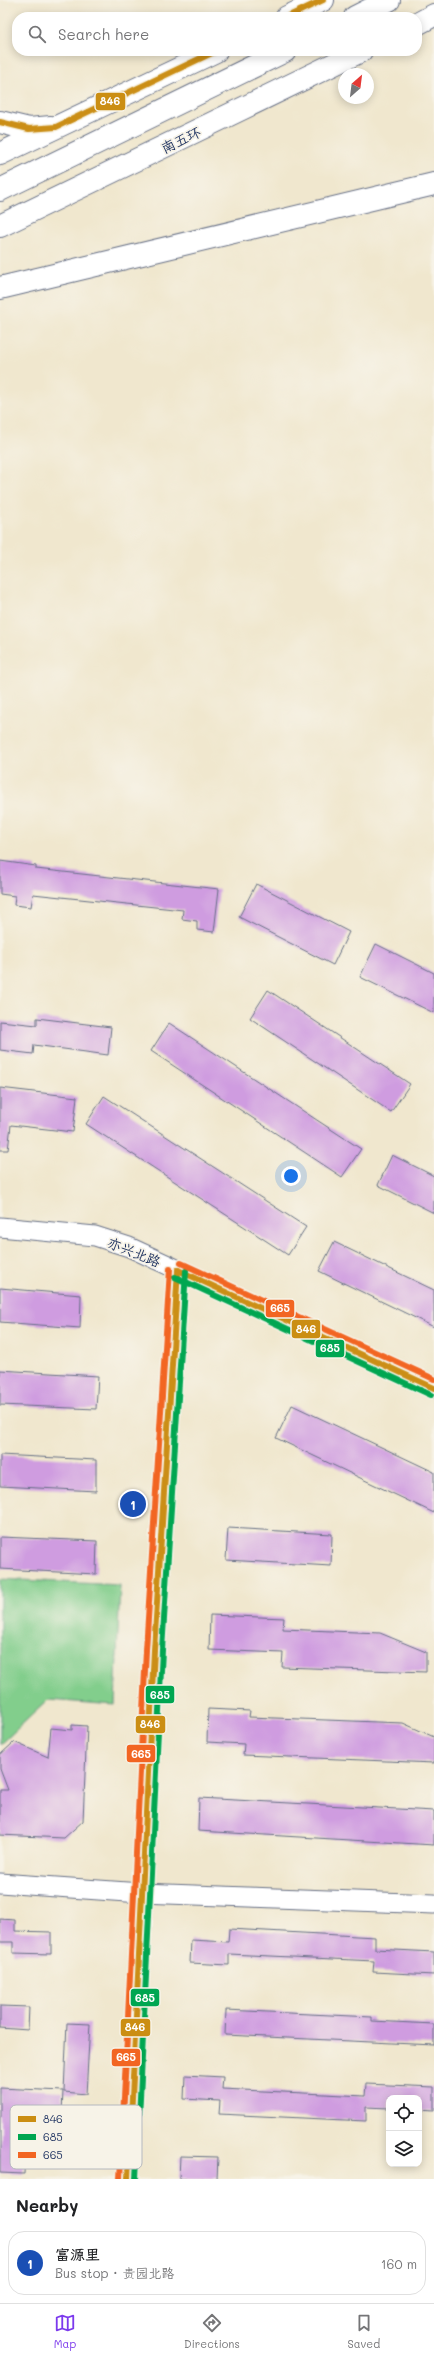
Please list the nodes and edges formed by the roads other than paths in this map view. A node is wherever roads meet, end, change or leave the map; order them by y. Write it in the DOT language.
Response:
graph roads {
  1 [pos="323,0"];
  2 [pos="389,0"];
  3 [pos="298,12"];
  4 [pos="364,12"];
  5 [pos="434,15"];
  6 [pos="422,21"];
  7 [pos="205,56"];
  8 [pos="275,56"];
  9 [pos="351,56"];
  10 [pos="0,122"];
  11 [pos="56,127"];
  12 [pos="0,154"];
  13 [pos="434,184"];
  14 [pos="0,190"];
  15 [pos="0,226"];
  16 [pos="0,288"];
  17 [pos="0,1227"];
  18 [pos="178,1270"];
  19 [pos="434,1388"];
  20 [pos="0,1883"];
  21 [pos="141,1894"];
  22 [pos="434,1904"];
  23 [pos="131,2105"];
  24 [pos="128,2169"];
  25 [pos="128,2179"];
  1 -- 3 [label="highway"];
  2 -- 4 [label="highway"];
  5 -- 6 [label="highway"];
  7 -- 11 [label="highway"];
  8 -- 14 [label="highway"];
  9 -- 15 [label="highway, 南五环"];
  10 -- 11 [label="highway"];
  11 -- 12 [label="highway"];
  13 -- 16 [label="highway"];
  17 -- 18 [label="street, 亦兴北路"];
  18 -- 19 [label="street, 亦兴北路"];
  18 -- 21 [label="street"];
  20 -- 21 [label="street"];
  21 -- 22 [label="street"];
  21 -- 23 [label="street"];
  24 -- 25 [label="street"];
}
